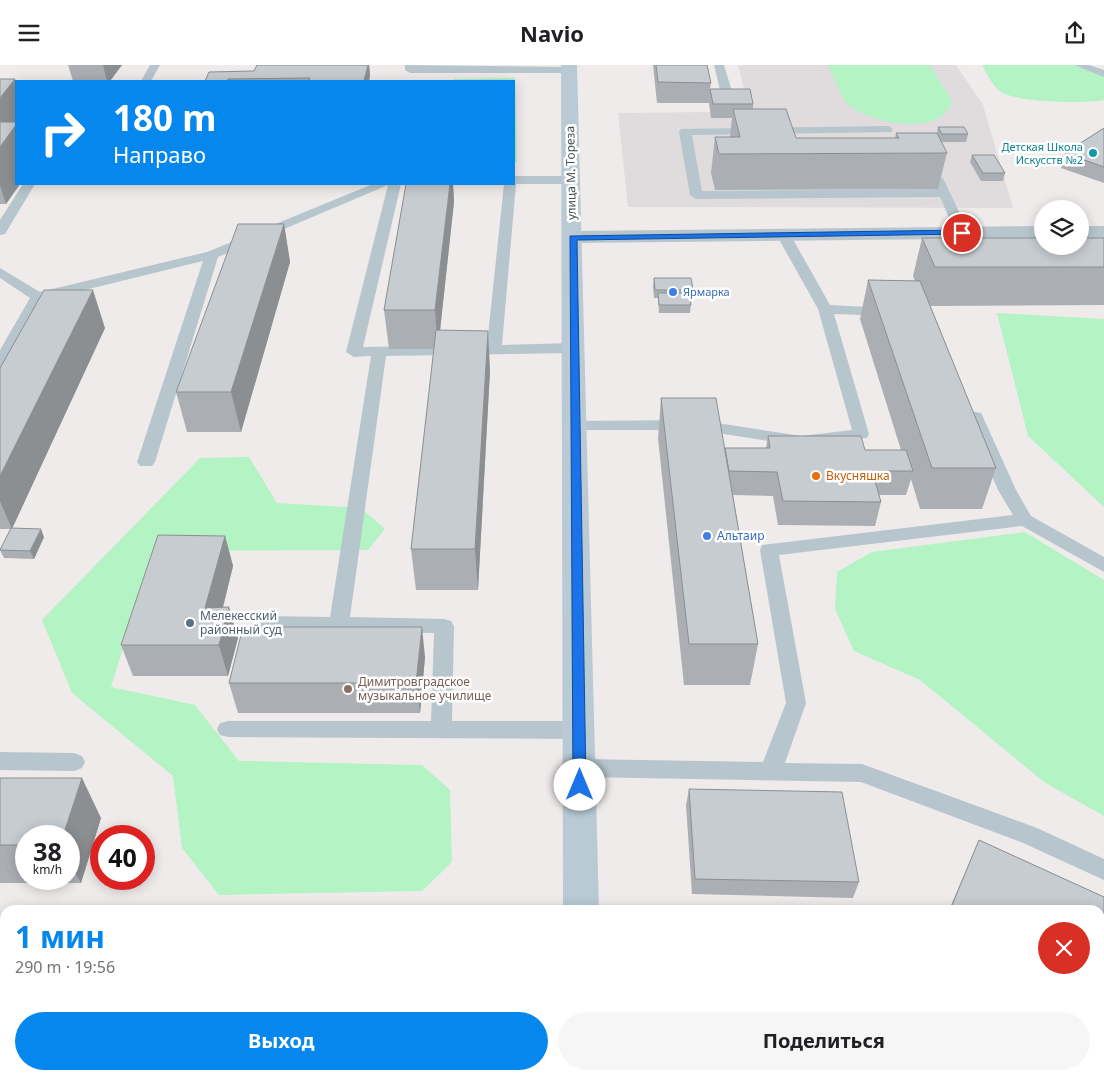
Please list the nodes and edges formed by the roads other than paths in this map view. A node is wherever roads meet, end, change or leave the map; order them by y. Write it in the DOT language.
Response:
graph roads {
  1 [pos="155,65"];
  2 [pos="410,65"];
  3 [pos="719,65"];
  4 [pos="1079,65"];
  5 [pos="569,67"];
  6 [pos="1104,74"];
  7 [pos="147,80"];
  8 [pos="728,98"];
  9 [pos="888,130"];
  10 [pos="936,173"];
  11 [pos="515,180"];
  12 [pos="571,180"];
  13 [pos="29,185"];
  14 [pos="381,185"];
  15 [pos="395,185"];
  16 [pos="510,185"];
  17 [pos="945,193"];
  18 [pos="0,231"];
  19 [pos="1034,232"];
  20 [pos="1089,232"];
  21 [pos="1104,232"];
  22 [pos="962,233"];
  23 [pos="783,234"];
  24 [pos="573,237"];
  25 [pos="212,255"];
  26 [pos="0,272"];
  27 [pos="38,297"];
  28 [pos="825,309"];
  29 [pos="901,313"];
  30 [pos="574,348"];
  31 [pos="494,350"];
  32 [pos="379,352"];
  33 [pos="0,363"];
  34 [pos="968,402"];
  35 [pos="575,426"];
  36 [pos="146,463"];
  37 [pos="1025,520"];
  38 [pos="1104,565"];
  39 [pos="263,623"];
  40 [pos="340,624"];
  41 [pos="441,728"];
  42 [pos="228,729"];
  43 [pos="579,730"];
  44 [pos="0,761"];
  45 [pos="74,762"];
  46 [pos="580,768"];
  47 [pos="771,771"];
  48 [pos="1104,870"];
  49 [pos="581,905"];
  1 -- 7 [label="lane"];
  2 -- 5 [label="lane"];
  3 -- 8 [label="lane"];
  4 -- 6 [label="lane"];
  5 -- 12 [label="street, улица М. Тореза"];
  9 -- 17 [label="lane"];
  10 -- 17 [label="lane"];
  11 -- 12 [label="lane"];
  12 -- 24 [label="street, улица М. Тореза"];
  13 -- 18 [label="lane"];
  14 -- 25 [label="lane"];
  15 -- 32 [label="lane"];
  16 -- 31 [label="lane"];
  17 -- 22 [label="lane"];
  19 -- 22 [label="street"];
  20 -- 21 [label="street"];
  22 -- 23 [label="street"];
  23 -- 24 [label="street"];
  23 -- 28 [label="lane"];
  24 -- 30 [label="street, улица М. Тореза"];
  25 -- 27 [label="lane"];
  25 -- 36 [label="lane"];
  26 -- 27 [label="lane"];
  27 -- 33 [label="lane"];
  28 -- 29 [label="lane"];
  28 -- 35 [label="lane"];
  30 -- 31 [label="lane"];
  30 -- 35 [label="street, улица М. Тореза"];
  31 -- 32 [label="lane"];
  32 -- 40 [label="lane"];
  34 -- 37 [label="lane"];
  35 -- 43 [label="street, улица М. Тореза"];
  37 -- 38 [label="lane"];
  37 -- 47 [label="lane"];
  39 -- 40 [label="lane"];
  40 -- 41 [label="lane"];
  41 -- 42 [label="lane"];
  41 -- 43 [label="lane"];
  43 -- 46 [label="street, улица М. Тореза"];
  44 -- 45 [label="lane"];
  46 -- 47 [label="lane"];
  46 -- 49 [label="street, улица М. Тореза"];
  47 -- 48 [label="lane"];
}
